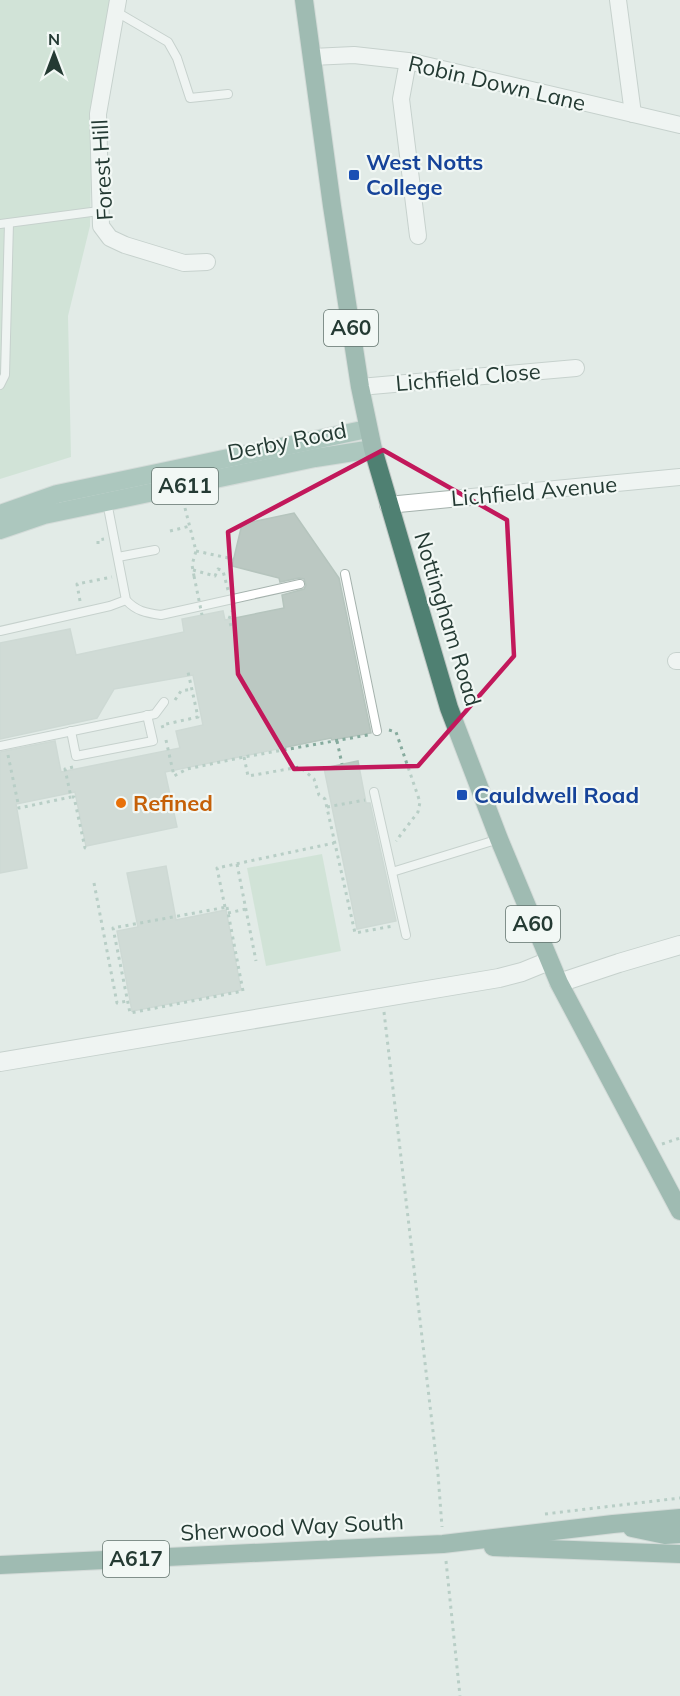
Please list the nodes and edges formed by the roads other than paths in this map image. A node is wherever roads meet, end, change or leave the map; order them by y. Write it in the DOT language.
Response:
graph roads {
  1 [pos="304,0"];
  2 [pos="618,0"];
  3 [pos="117,6"];
  4 [pos="312,57"];
  5 [pos="408,61"];
  6 [pos="228,94"];
  7 [pos="633,114"];
  8 [pos="680,124"];
  9 [pos="99,211"];
  10 [pos="4,224"];
  11 [pos="418,236"];
  12 [pos="207,261"];
  13 [pos="576,368"];
  14 [pos="0,385"];
  15 [pos="360,387"];
  16 [pos="368,429"];
  17 [pos="373,449"];
  18 [pos="680,477"];
  19 [pos="107,502"];
  20 [pos="388,505"];
  21 [pos="0,514"];
  22 [pos="0,530"];
  23 [pos="155,550"];
  24 [pos="118,557"];
  25 [pos="345,574"];
  26 [pos="300,584"];
  27 [pos="126,600"];
  28 [pos="0,631"];
  29 [pos="164,702"];
  30 [pos="147,715"];
  31 [pos="71,731"];
  32 [pos="377,731"];
  33 [pos="0,746"];
  34 [pos="375,795"];
  35 [pos="499,839"];
  36 [pos="392,872"];
  37 [pos="406,934"];
  38 [pos="680,945"];
  39 [pos="549,962"];
  40 [pos="559,983"];
  41 [pos="0,1062"];
  42 [pos="680,1211"];
  43 [pos="680,1518"];
  44 [pos="613,1524"];
  45 [pos="680,1534"];
  46 [pos="443,1542"];
  47 [pos="680,1554"];
  48 [pos="0,1565"];
  1 -- 4 [label="highway, Nottingham Road / A60"];
  2 -- 7 [label="street"];
  3 -- 6 [label="lane"];
  3 -- 9 [label="street, Forest Hill"];
  4 -- 5 [label="street, Robin Down Lane"];
  4 -- 15 [label="highway, Nottingham Road / A60"];
  5 -- 7 [label="street, Robin Down Lane"];
  5 -- 11 [label="street"];
  7 -- 8 [label="street, Robin Down Lane"];
  9 -- 10 [label="lane"];
  9 -- 12 [label="street, Forest Hill"];
  10 -- 14 [label="lane"];
  13 -- 15 [label="street, Lichfield Close"];
  15 -- 16 [label="highway, Nottingham Road / A60"];
  16 -- 17 [label="highway, Nottingham Road / A60"];
  16 -- 21 [label="main road, Derby Road / A611"];
  17 -- 19 [label="main road, Derby Road / A611"];
  17 -- 20 [label="highway, Nottingham Road / A60"];
  18 -- 20 [label="street, Lichfield Avenue"];
  19 -- 22 [label="main road, Derby Road / A611"];
  19 -- 24 [label="lane"];
  20 -- 35 [label="highway, Nottingham Road / A60"];
  23 -- 24 [label="lane"];
  24 -- 27 [label="lane"];
  25 -- 32 [label="lane"];
  26 -- 27 [label="lane"];
  27 -- 28 [label="lane"];
  29 -- 30 [label="lane"];
  30 -- 31 [label="lane"];
  30 -- 31 [label="lane"];
  31 -- 33 [label="lane"];
  34 -- 36 [label="lane"];
  35 -- 36 [label="lane"];
  35 -- 39 [label="highway, Nottingham Road / A60"];
  36 -- 37 [label="lane"];
  38 -- 40 [label="street"];
  39 -- 40 [label="highway, Nottingham Road / A60"];
  39 -- 41 [label="street"];
  40 -- 42 [label="highway, Nottingham Road / A60"];
  43 -- 44 [label="highway, Sherwood Way South / A617"];
  44 -- 45 [label="highway"];
  44 -- 46 [label="highway, Sherwood Way South / A617"];
  46 -- 47 [label="highway, Sherwood Way South / A617"];
  46 -- 48 [label="highway, Sherwood Way South / A617"];
}
